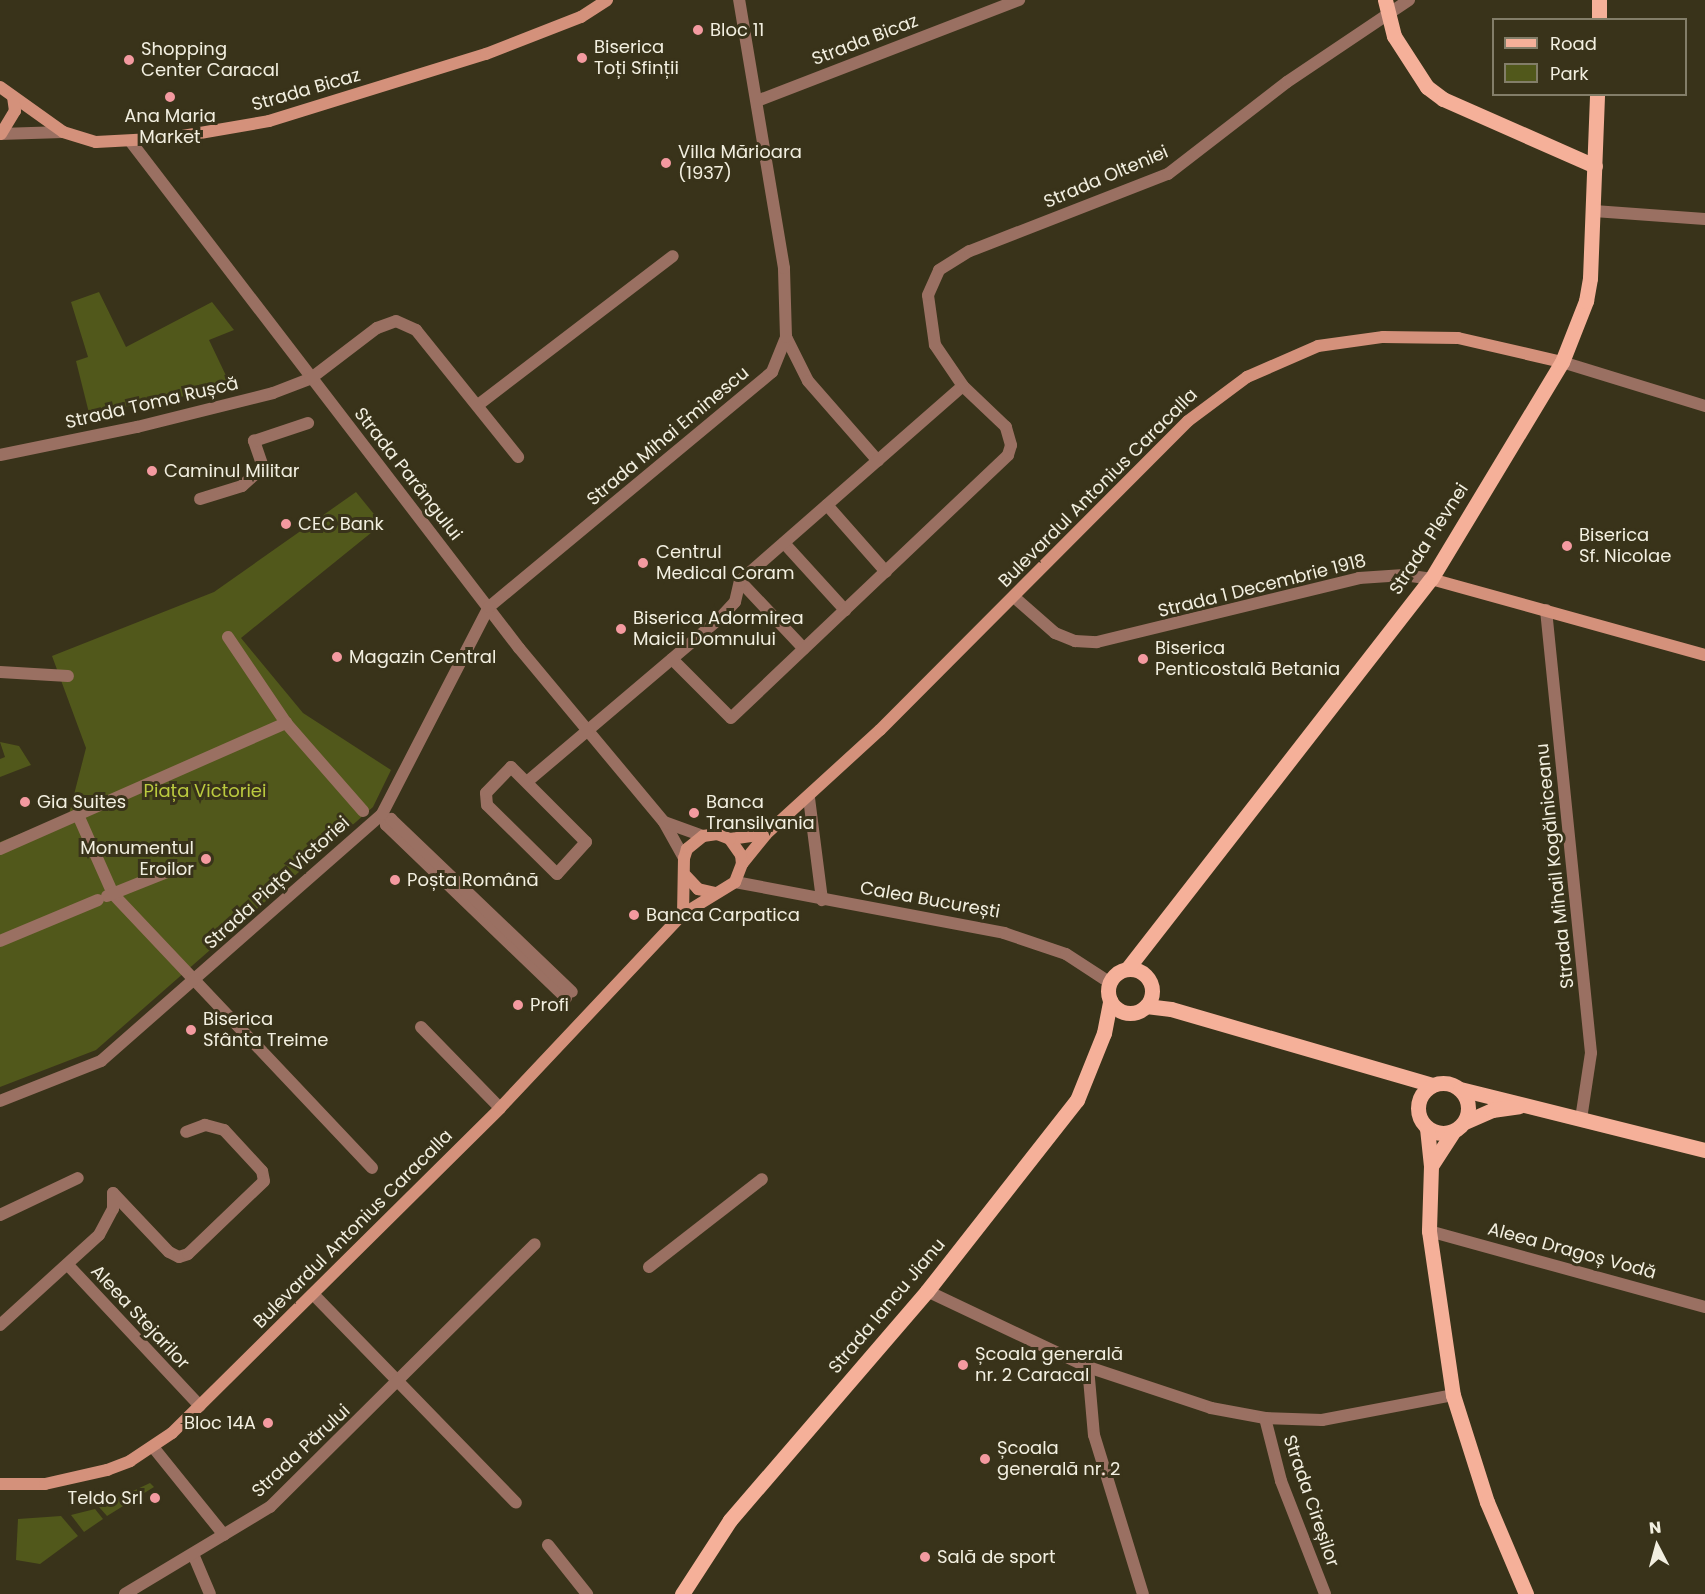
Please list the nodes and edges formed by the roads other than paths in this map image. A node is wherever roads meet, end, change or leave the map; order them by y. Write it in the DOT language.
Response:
graph roads {
  1 [pos="607,0"];
  2 [pos="739,0"];
  3 [pos="1019,0"];
  4 [pos="1385,0"];
  5 [pos="1408,0"];
  6 [pos="1599,0"];
  7 [pos="1387,17"];
  8 [pos="1599,18"];
  9 [pos="0,87"];
  10 [pos="1597,96"];
  11 [pos="13,97"];
  12 [pos="757,101"];
  13 [pos="63,132"];
  14 [pos="1,134"];
  15 [pos="132,142"];
  16 [pos="1595,166"];
  17 [pos="1594,211"];
  18 [pos="1705,219"];
  19 [pos="673,256"];
  20 [pos="786,337"];
  21 [pos="1562,362"];
  22 [pos="310,379"];
  23 [pos="963,386"];
  24 [pos="478,405"];
  25 [pos="1705,406"];
  26 [pos="308,423"];
  27 [pos="0,454"];
  28 [pos="518,457"];
  29 [pos="878,461"];
  30 [pos="200,499"];
  31 [pos="827,505"];
  32 [pos="784,543"];
  33 [pos="886,572"];
  34 [pos="1431,579"];
  35 [pos="740,580"];
  36 [pos="1014,597"];
  37 [pos="489,607"];
  38 [pos="845,610"];
  39 [pos="1546,610"];
  40 [pos="228,637"];
  41 [pos="804,649"];
  42 [pos="1705,655"];
  43 [pos="672,659"];
  44 [pos="0,672"];
  45 [pos="68,676"];
  46 [pos="286,723"];
  47 [pos="586,732"];
  48 [pos="528,781"];
  49 [pos="809,798"];
  50 [pos="363,811"];
  51 [pos="78,814"];
  52 [pos="664,822"];
  53 [pos="766,834"];
  54 [pos="703,836"];
  55 [pos="730,839"];
  56 [pos="0,849"];
  57 [pos="684,858"];
  58 [pos="742,864"];
  59 [pos="177,868"];
  60 [pos="686,876"];
  61 [pos="735,882"];
  62 [pos="716,893"];
  63 [pos="106,897"];
  64 [pos="822,900"];
  65 [pos="683,914"];
  66 [pos="0,941"];
  67 [pos="1148,944"];
  68 [pos="1127,969"];
  69 [pos="1144,974"];
  70 [pos="197,978"];
  71 [pos="1109,982"];
  72 [pos="569,995"];
  73 [pos="1149,999"];
  74 [pos="1110,1001"];
  75 [pos="1124,1012"];
  76 [pos="421,1026"];
  77 [pos="1104,1034"];
  78 [pos="1401,1076"];
  79 [pos="1432,1085"];
  80 [pos="1460,1089"];
  81 [pos="0,1101"];
  82 [pos="1418,1103"];
  83 [pos="1528,1106"];
  84 [pos="500,1108"];
  85 [pos="1581,1119"];
  86 [pos="1459,1127"];
  87 [pos="1427,1128"];
  88 [pos="186,1132"];
  89 [pos="1705,1150"];
  90 [pos="1431,1166"];
  91 [pos="372,1168"];
  92 [pos="78,1178"];
  93 [pos="762,1179"];
  94 [pos="0,1215"];
  95 [pos="1429,1231"];
  96 [pos="535,1244"];
  97 [pos="68,1265"];
  98 [pos="649,1267"];
  99 [pos="927,1291"];
  100 [pos="313,1294"];
  101 [pos="1705,1306"];
  102 [pos="0,1325"];
  103 [pos="1088,1367"];
  104 [pos="396,1384"];
  105 [pos="1453,1395"];
  106 [pos="200,1406"];
  107 [pos="1265,1418"];
  108 [pos="153,1447"];
  109 [pos="0,1484"];
  110 [pos="516,1503"];
  111 [pos="224,1535"];
  112 [pos="548,1545"];
  113 [pos="193,1554"];
  114 [pos="125,1594"];
  115 [pos="210,1594"];
  116 [pos="587,1594"];
  117 [pos="682,1594"];
  118 [pos="1143,1594"];
  119 [pos="1325,1594"];
  120 [pos="1526,1594"];
  1 -- 15 [label="main road, Strada Bicaz"];
  2 -- 12 [label="street, Strada Mihai Eminescu"];
  3 -- 12 [label="street, Strada Bicaz"];
  4 -- 7 [label="main road"];
  5 -- 7 [label="street, Strada Olteniei"];
  6 -- 8 [label="main road"];
  7 -- 16 [label="main road"];
  7 -- 23 [label="street, Strada Olteniei"];
  9 -- 11 [label="main road"];
  10 -- 16 [label="main road, Strada Plevnei"];
  11 -- 13 [label="main road"];
  11 -- 14 [label="main road"];
  12 -- 20 [label="street, Strada Mihai Eminescu"];
  13 -- 14 [label="street, Strada Bicaz"];
  13 -- 15 [label="main road, Strada Bicaz"];
  15 -- 22 [label="street, Strada Parângului"];
  16 -- 17 [label="main road, Strada Plevnei"];
  17 -- 18 [label="street"];
  17 -- 21 [label="main road, Strada Plevnei"];
  19 -- 24 [label="street"];
  20 -- 29 [label="street"];
  20 -- 37 [label="street, Strada Mihai Eminescu"];
  21 -- 25 [label="street, Bulevardul Antonius Caracalla"];
  21 -- 34 [label="main road, Strada Plevnei"];
  21 -- 36 [label="main road, Bulevardul Antonius Caracalla"];
  22 -- 24 [label="street, Strada Toma Rușcă"];
  22 -- 27 [label="street, Strada Toma Rușcă"];
  22 -- 37 [label="street, Strada Parângului"];
  23 -- 29 [label="street"];
  23 -- 33 [label="street, Strada Olteniei"];
  24 -- 28 [label="street, Strada Toma Rușcă"];
  26 -- 30 [label="street"];
  29 -- 31 [label="street"];
  31 -- 32 [label="street"];
  31 -- 33 [label="street"];
  32 -- 35 [label="street"];
  32 -- 38 [label="street"];
  33 -- 38 [label="street"];
  34 -- 36 [label="street, Strada 1 Decembrie 1918"];
  34 -- 39 [label="main road, Strada 1 Decembrie 1918"];
  34 -- 67 [label="main road, Strada Plevnei"];
  35 -- 41 [label="street"];
  35 -- 43 [label="street"];
  36 -- 49 [label="main road, Bulevardul Antonius Caracalla"];
  37 -- 47 [label="street, Strada Parângului"];
  37 -- 70 [label="street, Strada Piața Victoriei"];
  38 -- 41 [label="street"];
  39 -- 42 [label="main road, Strada 1 Decembrie 1918"];
  39 -- 85 [label="street, Strada Mihail Kogălniceanu"];
  40 -- 46 [label="street"];
  41 -- 43 [label="street"];
  43 -- 47 [label="street"];
  44 -- 45 [label="street"];
  46 -- 50 [label="street"];
  46 -- 51 [label="street"];
  47 -- 48 [label="street"];
  47 -- 52 [label="street, Strada Parângului"];
  48 -- 48 [label="street"];
  49 -- 53 [label="main road, Bulevardul Antonius Caracalla"];
  49 -- 64 [label="street"];
  51 -- 56 [label="street"];
  51 -- 63 [label="street"];
  52 -- 54 [label="street, Strada Parângului"];
  52 -- 57 [label="street, Strada Parângului"];
  53 -- 55 [label="main road"];
  53 -- 58 [label="main road, Bulevardul Antonius Caracalla"];
  54 -- 55 [label="main road"];
  54 -- 57 [label="main road"];
  55 -- 58 [label="main road"];
  57 -- 60 [label="main road"];
  58 -- 61 [label="main road, Bulevardul Antonius Caracalla"];
  59 -- 63 [label="street"];
  60 -- 62 [label="main road"];
  60 -- 65 [label="main road"];
  61 -- 62 [label="main road, Bulevardul Antonius Caracalla"];
  61 -- 64 [label="street, Calea București"];
  62 -- 65 [label="main road, Bulevardul Antonius Caracalla"];
  63 -- 66 [label="street"];
  63 -- 70 [label="street"];
  64 -- 71 [label="street, Calea București"];
  65 -- 84 [label="main road, Bulevardul Antonius Caracalla"];
  67 -- 68 [label="main road, Strada Plevnei"];
  67 -- 69 [label="main road"];
  68 -- 69 [label="main road"];
  68 -- 71 [label="main road"];
  69 -- 73 [label="main road"];
  70 -- 81 [label="street, Strada Piața Victoriei"];
  70 -- 91 [label="street"];
  71 -- 74 [label="main road"];
  72 -- 72 [label="street"];
  73 -- 75 [label="main road"];
  73 -- 78 [label="main road"];
  74 -- 75 [label="main road"];
  74 -- 77 [label="main road, Strada Iancu Jianu"];
  75 -- 77 [label="main road, Strada Iancu Jianu"];
  76 -- 84 [label="street"];
  77 -- 99 [label="main road, Strada Iancu Jianu"];
  78 -- 79 [label="main road"];
  78 -- 82 [label="main road"];
  79 -- 80 [label="main road"];
  79 -- 82 [label="main road"];
  80 -- 83 [label="main road"];
  80 -- 86 [label="main road"];
  82 -- 87 [label="main road"];
  83 -- 85 [label="main road"];
  83 -- 86 [label="main road"];
  84 -- 100 [label="main road, Bulevardul Antonius Caracalla"];
  85 -- 89 [label="main road"];
  86 -- 87 [label="main road"];
  86 -- 90 [label="main road"];
  87 -- 90 [label="main road"];
  88 -- 97 [label="street"];
  90 -- 95 [label="main road"];
  92 -- 94 [label="street"];
  93 -- 98 [label="street"];
  95 -- 101 [label="street, Aleea Dragoș Vodă"];
  95 -- 105 [label="main road"];
  96 -- 104 [label="street, Strada Părului"];
  97 -- 102 [label="street, Aleea Stejarilor"];
  97 -- 106 [label="street, Aleea Stejarilor"];
  99 -- 103 [label="street"];
  99 -- 117 [label="main road, Strada Iancu Jianu"];
  100 -- 104 [label="street"];
  100 -- 106 [label="main road, Bulevardul Antonius Caracalla"];
  103 -- 107 [label="street"];
  103 -- 118 [label="street"];
  104 -- 110 [label="street"];
  104 -- 111 [label="street, Strada Părului"];
  105 -- 107 [label="street"];
  105 -- 120 [label="main road"];
  106 -- 108 [label="main road, Bulevardul Antonius Caracalla"];
  107 -- 119 [label="street, Strada Cireșilor"];
  108 -- 109 [label="main road, Bulevardul Antonius Caracalla"];
  108 -- 111 [label="street"];
  111 -- 113 [label="street, Strada Părului"];
  112 -- 116 [label="street"];
  113 -- 114 [label="street, Strada Părului"];
  113 -- 115 [label="street"];
}
